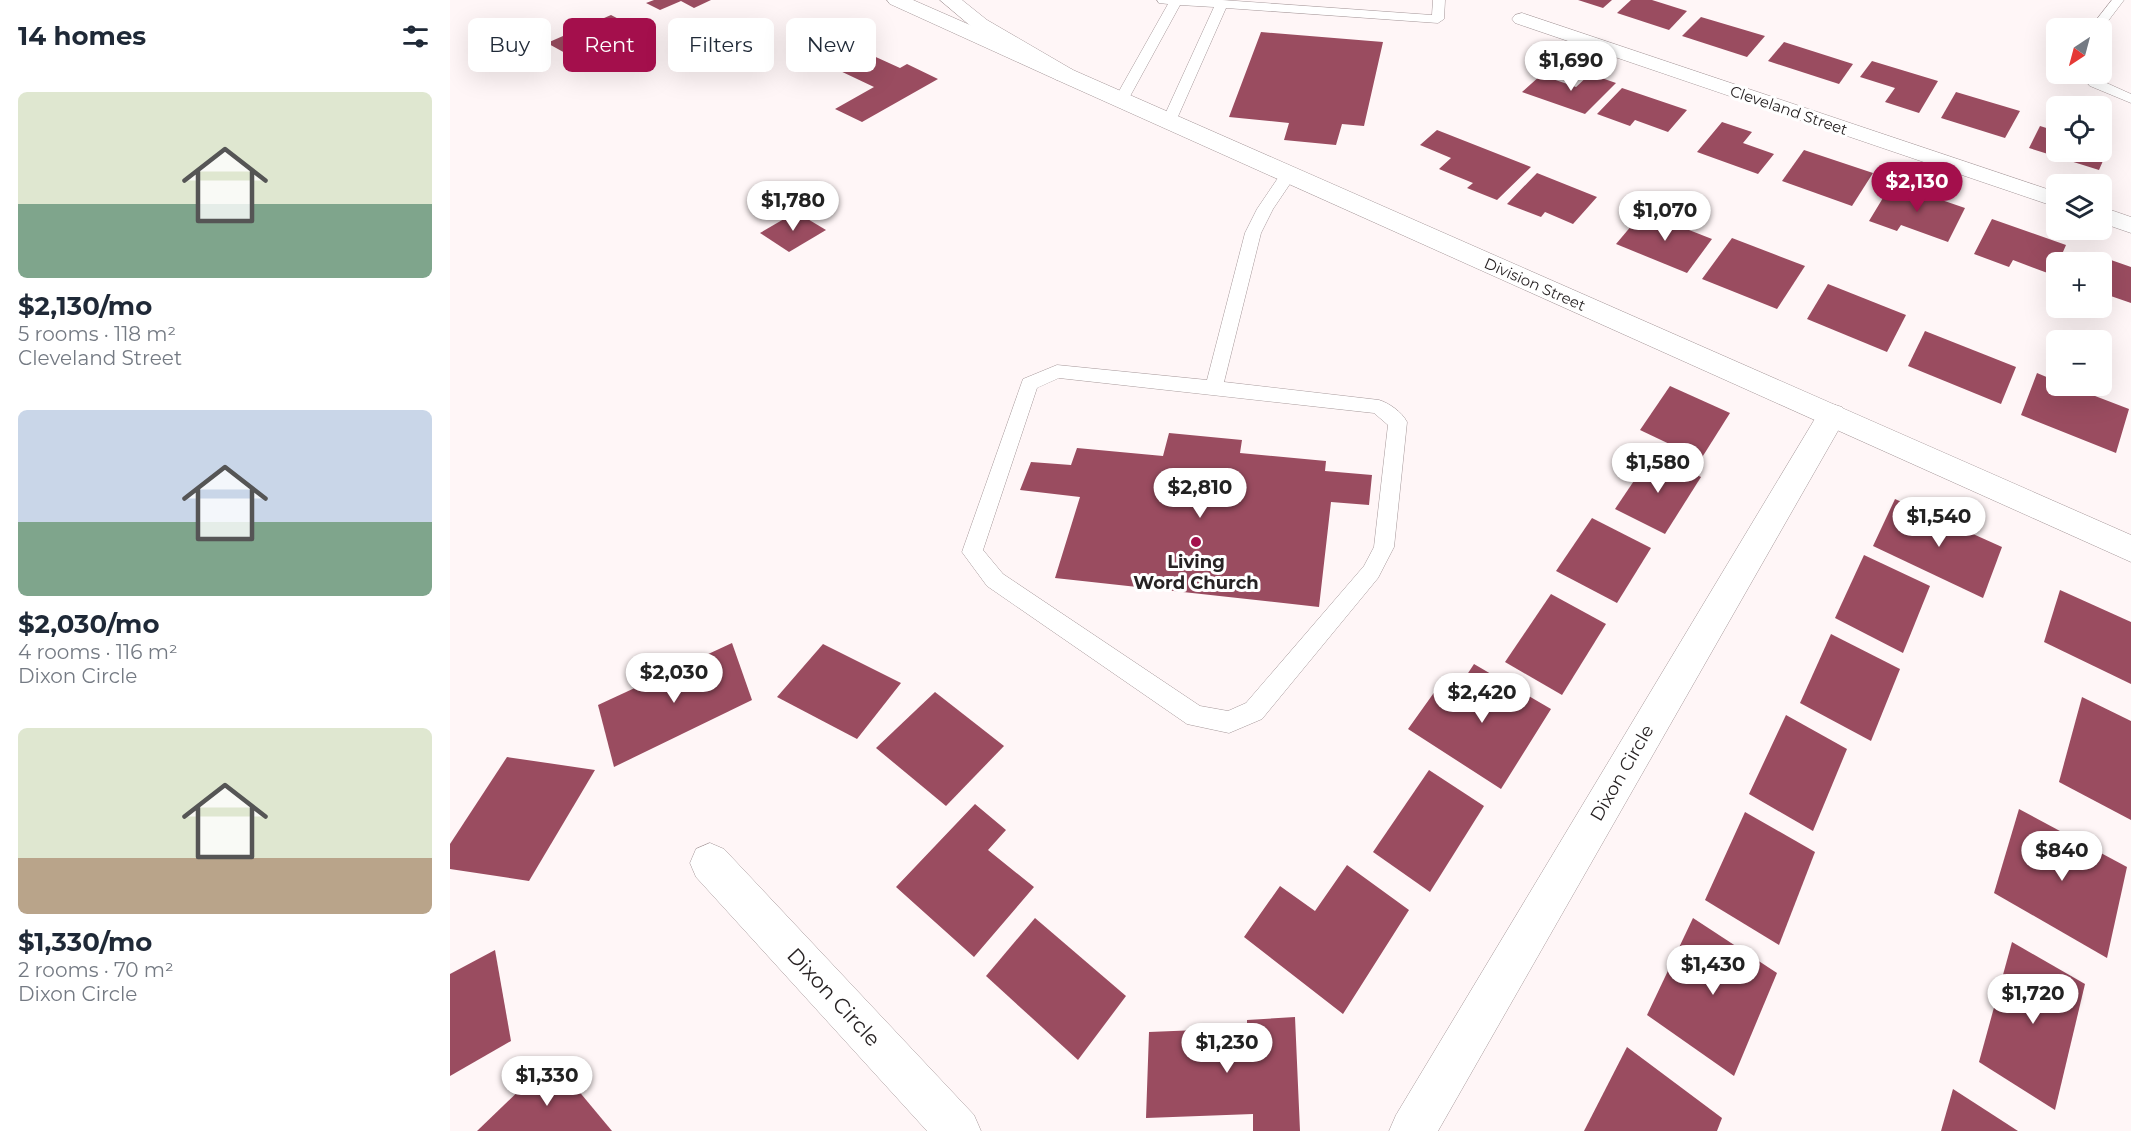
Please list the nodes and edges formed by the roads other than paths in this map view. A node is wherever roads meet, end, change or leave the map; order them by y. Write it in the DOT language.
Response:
graph roads {
  1 [pos="897,0"];
  2 [pos="950,0"];
  3 [pos="1169,0"];
  4 [pos="1368,0"];
  5 [pos="1439,0"];
  6 [pos="2118,0"];
  7 [pos="1222,4"];
  8 [pos="1365,14"];
  9 [pos="2104,18"];
  10 [pos="1522,20"];
  11 [pos="1065,75"];
  12 [pos="2097,84"];
  13 [pos="2131,99"];
  14 [pos="1122,100"];
  15 [pos="1169,122"];
  16 [pos="1288,175"];
  17 [pos="2046,197"];
  18 [pos="2112,218"];
  19 [pos="2131,225"];
  20 [pos="1214,387"];
  21 [pos="1832,415"];
  22 [pos="2131,549"];
  23 [pos="710,863"];
  24 [pos="958,1131"];
  25 [pos="1412,1131"];
  1 -- 11 [label="street"];
  2 -- 11 [label="street, Division Street"];
  3 -- 7 [label="lane"];
  3 -- 14 [label="lane"];
  4 -- 8 [label="lane"];
  5 -- 8 [label="lane"];
  6 -- 9 [label="lane"];
  7 -- 8 [label="lane"];
  7 -- 15 [label="lane"];
  10 -- 17 [label="street, Cleveland Street"];
  11 -- 14 [label="street, Division Street"];
  12 -- 13 [label="lane"];
  14 -- 15 [label="street, Division Street"];
  15 -- 16 [label="street, Division Street"];
  16 -- 20 [label="lane"];
  16 -- 21 [label="street, Division Street"];
  18 -- 19 [label="street"];
  20 -- 20 [label="lane"];
  21 -- 22 [label="street, Division Street"];
  21 -- 25 [label="street, Dixon Circle"];
  23 -- 24 [label="street, Dixon Circle"];
}
